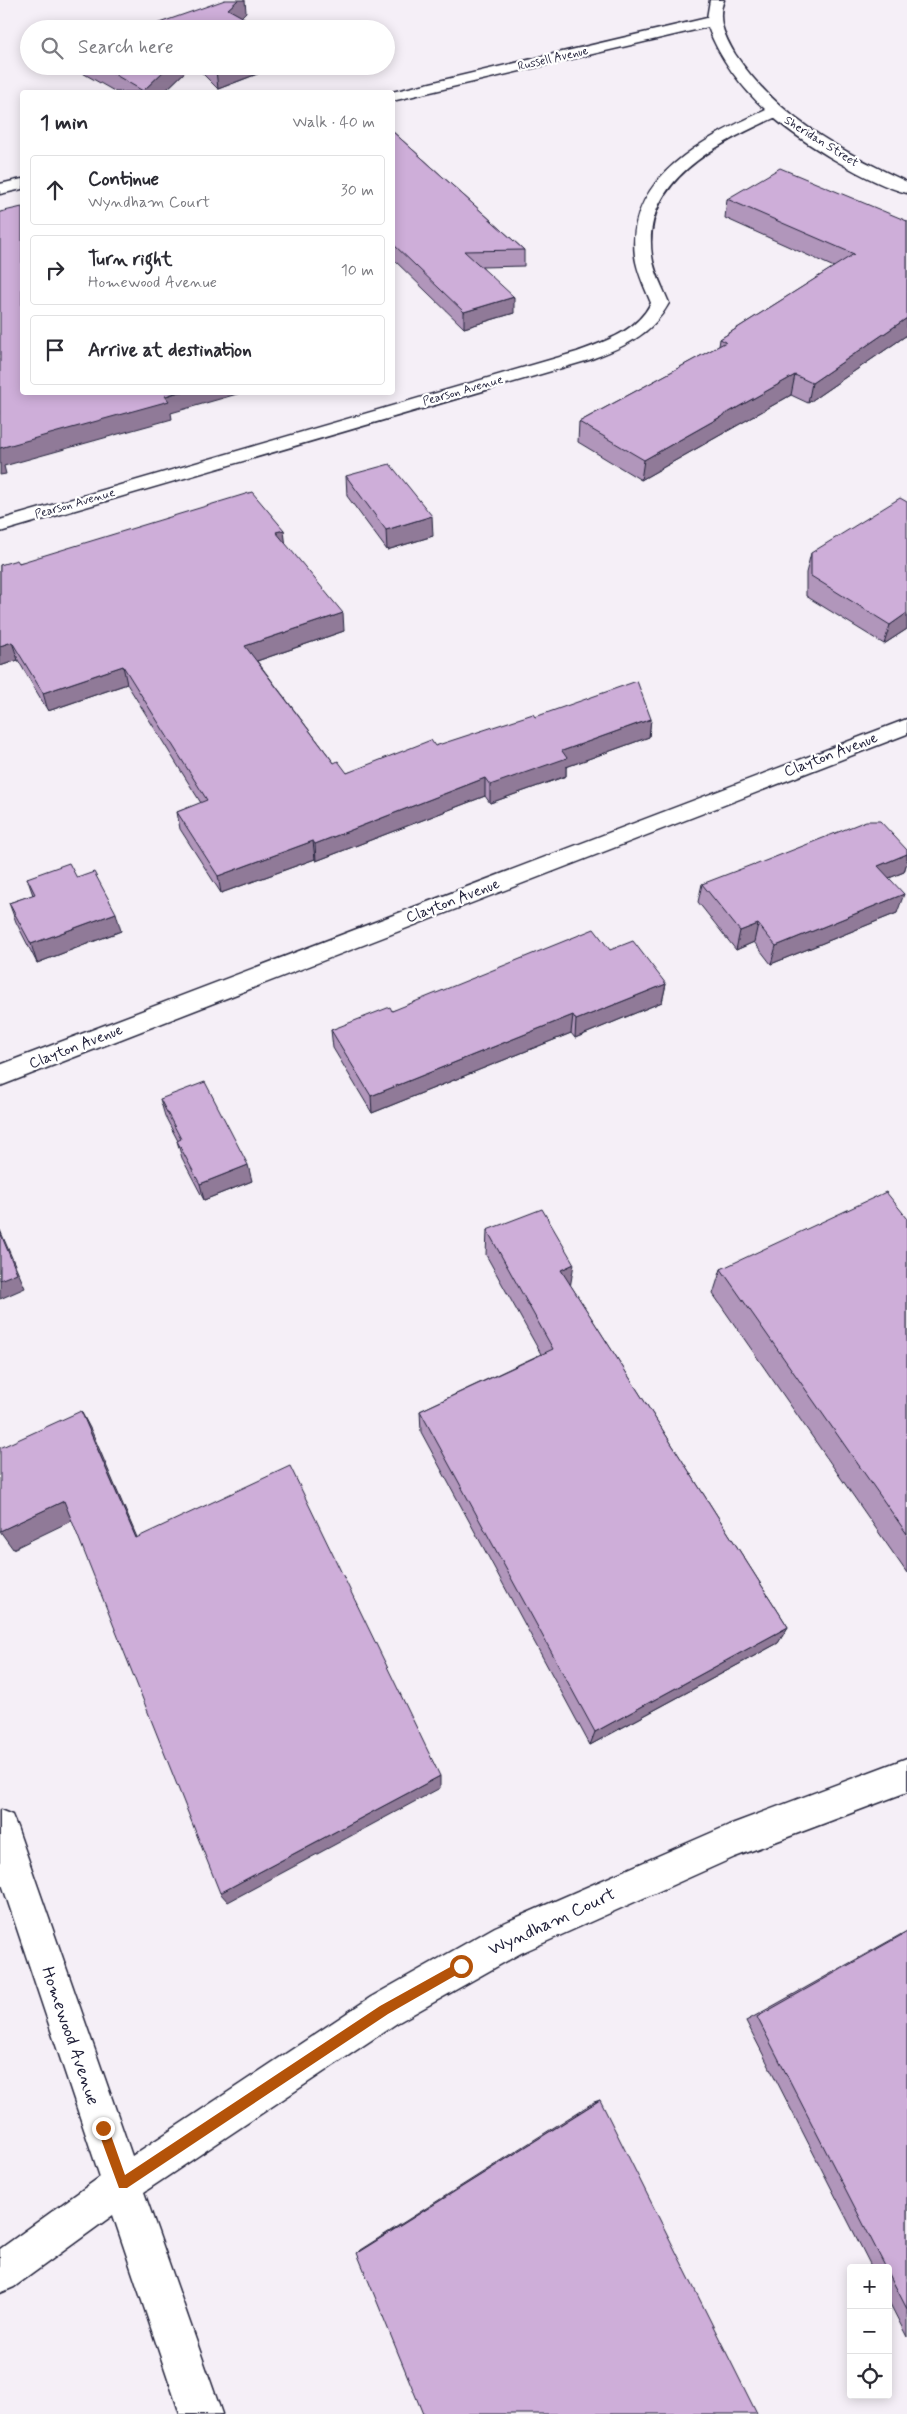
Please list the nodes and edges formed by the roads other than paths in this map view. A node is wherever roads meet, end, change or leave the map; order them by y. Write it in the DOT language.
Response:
graph roads {
  1 [pos="717,0"];
  2 [pos="714,21"];
  3 [pos="395,96"];
  4 [pos="775,112"];
  5 [pos="20,184"];
  6 [pos="907,188"];
  7 [pos="0,189"];
  8 [pos="0,526"];
  9 [pos="907,726"];
  10 [pos="0,1076"];
  11 [pos="907,1775"];
  12 [pos="0,1827"];
  13 [pos="123,2184"];
  14 [pos="0,2273"];
  15 [pos="201,2414"];
  1 -- 2 [label="street, Sheridan Street"];
  2 -- 3 [label="street, Russell Avenue"];
  2 -- 4 [label="street, Sheridan Street"];
  4 -- 6 [label="street, Sheridan Street"];
  4 -- 8 [label="street, Pearson Avenue"];
  5 -- 7 [label="street"];
  9 -- 10 [label="street, Clayton Avenue"];
  11 -- 13 [label="street, Wyndham Court"];
  12 -- 13 [label="street, Homewood Avenue"];
  13 -- 14 [label="street, Wyndham Court"];
  13 -- 15 [label="street, Homewood Avenue"];
}
